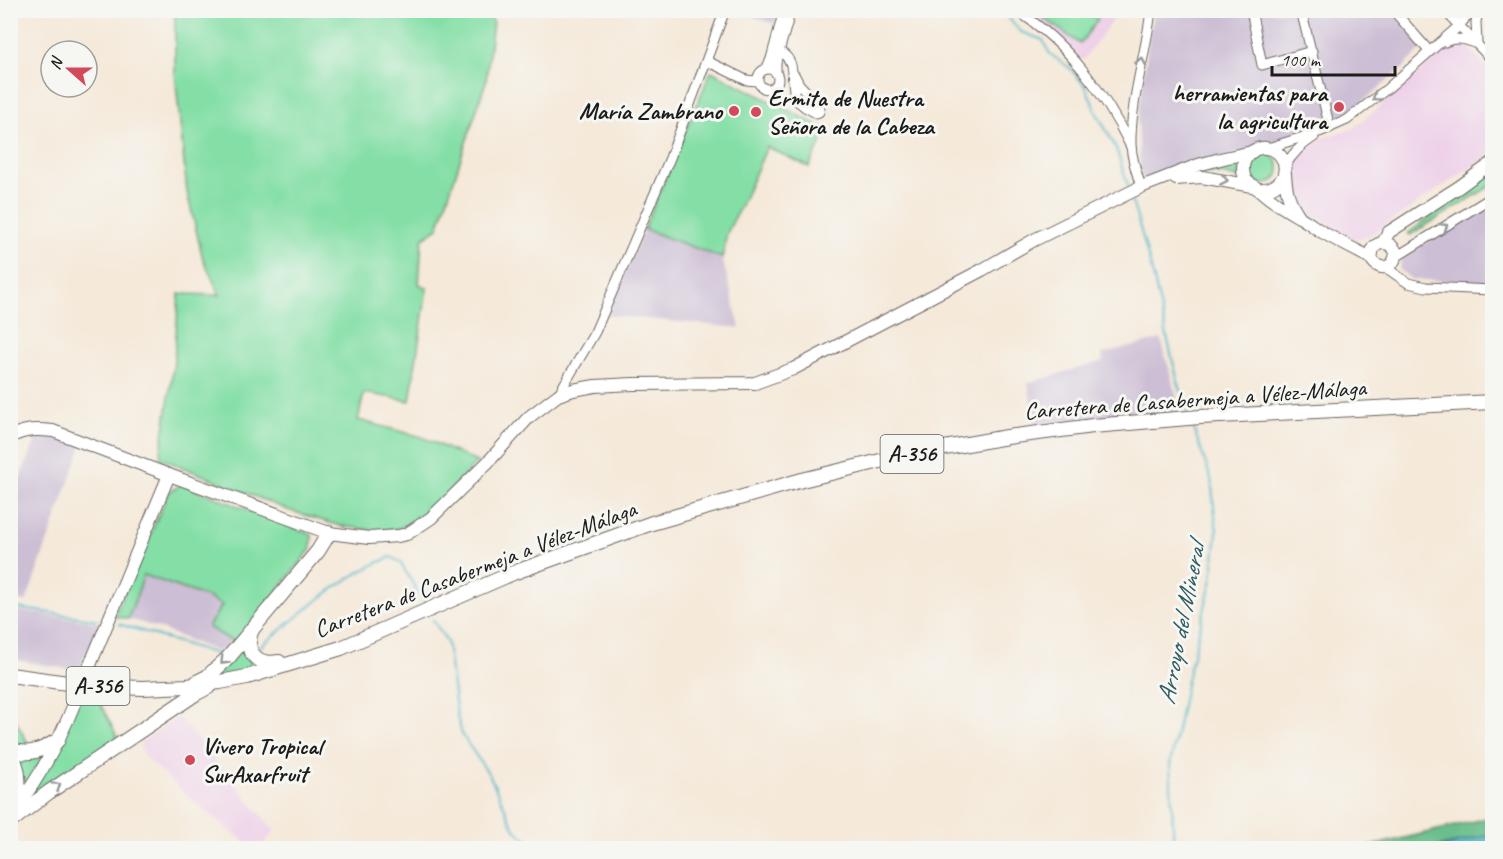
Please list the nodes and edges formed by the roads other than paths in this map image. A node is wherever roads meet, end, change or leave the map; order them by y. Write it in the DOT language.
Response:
graph roads {
  1 [pos="725,10"];
  2 [pos="784,10"];
  3 [pos="791,10"];
  4 [pos="1016,10"];
  5 [pos="1151,10"];
  6 [pos="1251,10"];
  7 [pos="1301,10"];
  8 [pos="1393,10"];
  9 [pos="1444,10"];
  10 [pos="1472,10"];
  11 [pos="1478,10"];
  12 [pos="1459,26"];
  13 [pos="1477,44"];
  14 [pos="1433,49"];
  15 [pos="1312,51"];
  16 [pos="780,52"];
  17 [pos="1492,60"];
  18 [pos="707,61"];
  19 [pos="771,71"];
  20 [pos="792,73"];
  21 [pos="757,81"];
  22 [pos="1112,111"];
  23 [pos="1133,112"];
  24 [pos="1326,130"];
  25 [pos="1131,147"];
  26 [pos="1268,148"];
  27 [pos="1252,152"];
  28 [pos="1492,163"];
  29 [pos="1285,170"];
  30 [pos="1154,183"];
  31 [pos="1141,187"];
  32 [pos="1255,187"];
  33 [pos="1492,197"];
  34 [pos="1300,217"];
  35 [pos="1385,255"];
  36 [pos="1492,290"];
  37 [pos="558,395"];
  38 [pos="1492,402"];
  39 [pos="10,437"];
  40 [pos="169,475"];
  41 [pos="329,533"];
  42 [pos="253,627"];
  43 [pos="316,656"];
  44 [pos="10,675"];
  45 [pos="220,682"];
  46 [pos="187,686"];
  47 [pos="58,740"];
  48 [pos="10,751"];
  49 [pos="12,815"];
  1 -- 18 [label="street"];
  2 -- 19 [label="street"];
  3 -- 16 [label="street"];
  4 -- 22 [label="street"];
  23 -- 5 [label="street, one-way"];
  6 -- 15 [label="street"];
  7 -- 15 [label="street"];
  8 -- 14 [label="street"];
  9 -- 12 [label="street"];
  10 -- 12 [label="street"];
  11 -- 13 [label="street"];
  12 -- 13 [label="street"];
  12 -- 14 [label="street"];
  13 -- 14 [label="street"];
  13 -- 17 [label="street"];
  14 -- 24 [label="street, one-way"];
  15 -- 24 [label="street"];
  16 -- 19 [label="street"];
  16 -- 20 [label="street"];
  18 -- 21 [label="street"];
  18 -- 37 [label="street"];
  19 -- 21 [label="street"];
  19 -- 21 [label="street"];
  22 -- 23 [label="street"];
  22 -- 25 [label="street"];
  23 -- 25 [label="street"];
  24 -- 26 [label="street"];
  24 -- 29 [label="street"];
  25 -- 31 [label="street"];
  26 -- 27 [label="street"];
  26 -- 29 [label="street"];
  27 -- 30 [label="street"];
  27 -- 32 [label="street"];
  28 -- 35 [label="street"];
  29 -- 32 [label="street"];
  29 -- 34 [label="street"];
  30 -- 31 [label="street"];
  30 -- 32 [label="street, one-way"];
  31 -- 37 [label="street"];
  32 -- 34 [label="street"];
  35 -- 33 [label="street, one-way"];
  34 -- 35 [label="street"];
  35 -- 36 [label="street"];
  37 -- 41 [label="street"];
  38 -- 43 [label="main road, Carretera de Casabermeja a Vélez-Málaga / A-356"];
  39 -- 40 [label="street"];
  40 -- 41 [label="street"];
  40 -- 47 [label="street, bridge"];
  41 -- 42 [label="main road"];
  42 -- 43 [label="main road"];
  42 -- 46 [label="main road, one-way"];
  43 -- 45 [label="main road, Carretera de Casabermeja a Vélez-Málaga / A-356"];
  44 -- 46 [label="main road, A-356"];
  45 -- 46 [label="main road"];
  49 -- 45 [label="main road, one-way"];
  47 -- 48 [label="main road"];
  47 -- 49 [label="street"];
  48 -- 49 [label="main road"];
}
